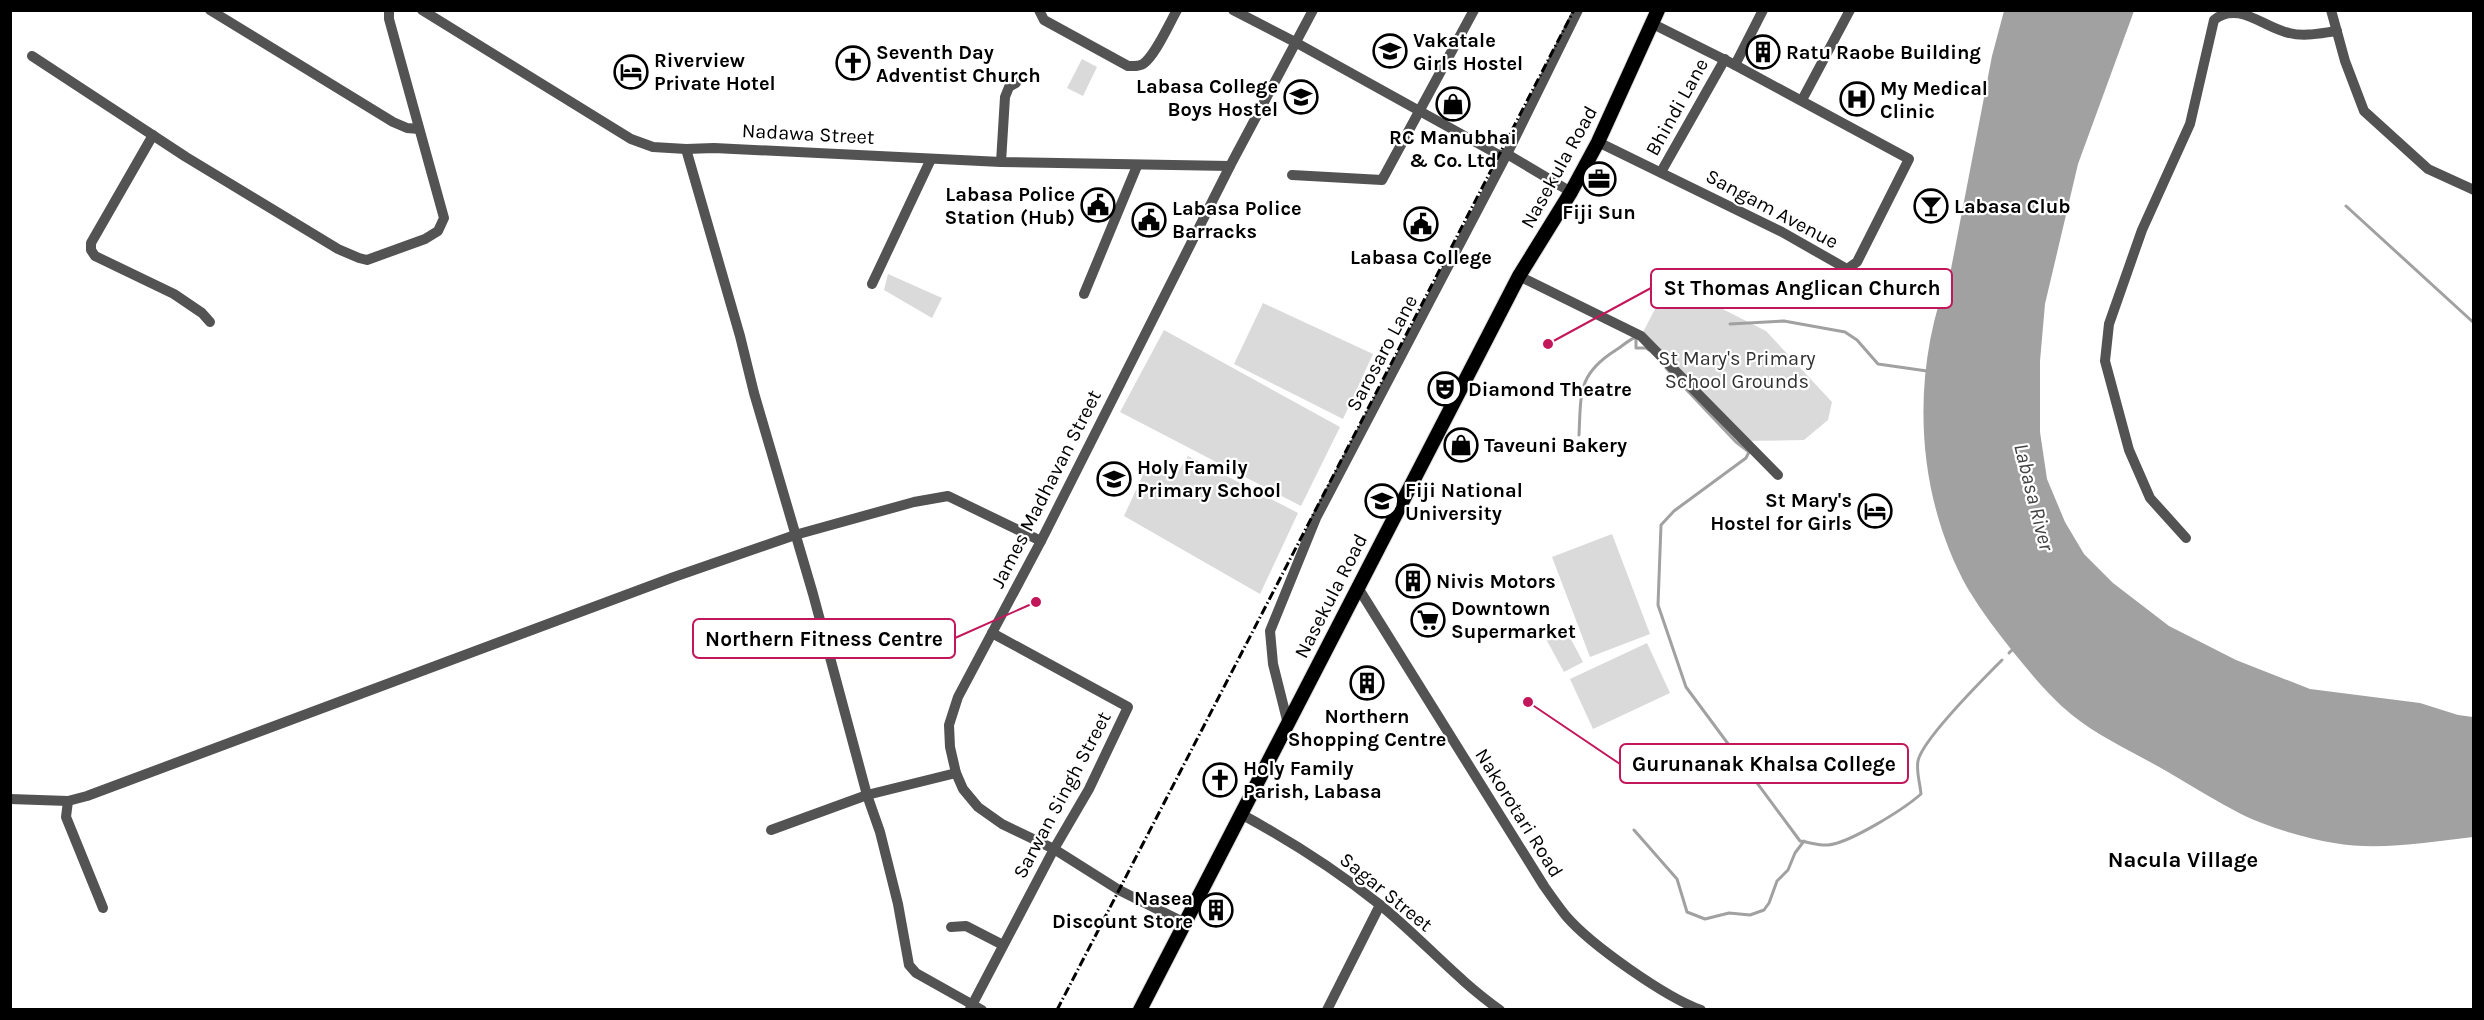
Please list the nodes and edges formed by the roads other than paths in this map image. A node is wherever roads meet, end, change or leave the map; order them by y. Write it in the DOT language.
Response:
graph roads {
  1 [pos="210,10"];
  2 [pos="389,10"];
  3 [pos="422,10"];
  4 [pos="1040,10"];
  5 [pos="1177,10"];
  6 [pos="1233,10"];
  7 [pos="1312,10"];
  8 [pos="1474,10"];
  9 [pos="1578,10"];
  10 [pos="1763,10"];
  11 [pos="1850,10"];
  12 [pos="2331,10"];
  13 [pos="1655,17"];
  14 [pos="2337,31"];
  15 [pos="1295,42"];
  16 [pos="32,56"];
  17 [pos="1725,59"];
  18 [pos="1735,65"];
  19 [pos="1016,83"];
  20 [pos="1802,100"];
  21 [pos="1419,111"];
  22 [pos="419,129"];
  23 [pos="153,135"];
  24 [pos="1598,142"];
  25 [pos="686,149"];
  26 [pos="1507,154"];
  27 [pos="931,159"];
  28 [pos="1001,162"];
  29 [pos="1137,166"];
  30 [pos="1230,166"];
  31 [pos="1661,172"];
  32 [pos="1292,175"];
  33 [pos="2474,190"];
  34 [pos="1571,192"];
  35 [pos="1519,276"];
  36 [pos="872,284"];
  37 [pos="1084,294"];
  38 [pos="210,322"];
  39 [pos="1778,474"];
  40 [pos="795,535"];
  41 [pos="2186,538"];
  42 [pos="1041,541"];
  43 [pos="1357,586"];
  44 [pos="992,633"];
  45 [pos="1288,724"];
  46 [pos="956,772"];
  47 [pos="867,795"];
  48 [pos="11,799"];
  49 [pos="68,801"];
  50 [pos="1241,814"];
  51 [pos="771,830"];
  52 [pos="1054,849"];
  53 [pos="1380,905"];
  54 [pos="103,908"];
  55 [pos="1185,924"];
  56 [pos="951,927"];
  57 [pos="1003,945"];
  58 [pos="975,1008"];
  59 [pos="1140,1010"];
  60 [pos="1327,1010"];
  61 [pos="1500,1010"];
  62 [pos="1701,1010"];
  1 -- 22 [label="street"];
  2 -- 22 [label="street"];
  3 -- 25 [label="street, Nadawa Street"];
  4 -- 5 [label="street"];
  6 -- 15 [label="street"];
  7 -- 15 [label="street, James Madhavan Street"];
  8 -- 21 [label="street"];
  9 -- 26 [label="street, Sarosaro Lane"];
  10 -- 18 [label="street"];
  11 -- 20 [label="street"];
  12 -- 14 [label="street"];
  13 -- 17 [label="street"];
  13 -- 24 [label="main road, Nasekula Road"];
  14 -- 33 [label="street"];
  14 -- 41 [label="street"];
  15 -- 21 [label="street"];
  15 -- 30 [label="street, James Madhavan Street"];
  16 -- 23 [label="street"];
  17 -- 18 [label="street"];
  17 -- 31 [label="street, Bhindi Lane"];
  18 -- 20 [label="street"];
  19 -- 28 [label="street"];
  20 -- 31 [label="street, Sangam Avenue"];
  21 -- 26 [label="street"];
  21 -- 32 [label="street"];
  22 -- 23 [label="street"];
  23 -- 38 [label="street"];
  24 -- 31 [label="street, Sangam Avenue"];
  24 -- 34 [label="main road, Nasekula Road"];
  25 -- 27 [label="street, Nadawa Street"];
  25 -- 40 [label="street"];
  26 -- 34 [label="street"];
  26 -- 45 [label="street, Sarosaro Lane"];
  27 -- 28 [label="street, Nadawa Street"];
  27 -- 36 [label="street"];
  28 -- 29 [label="street, Nadawa Street"];
  29 -- 30 [label="street, Nadawa Street"];
  29 -- 37 [label="street"];
  30 -- 42 [label="street, James Madhavan Street"];
  34 -- 35 [label="main road, Nasekula Road"];
  35 -- 39 [label="street"];
  35 -- 43 [label="main road, Nasekula Road"];
  40 -- 42 [label="street"];
  40 -- 47 [label="street"];
  40 -- 49 [label="street"];
  42 -- 44 [label="street, James Madhavan Street"];
  43 -- 45 [label="main road, Nasekula Road"];
  43 -- 62 [label="street, Nakorotari Road"];
  44 -- 46 [label="street, James Madhavan Street"];
  44 -- 52 [label="street, Sarwan Singh Street"];
  45 -- 50 [label="main road, Nasekula Road"];
  46 -- 47 [label="street"];
  46 -- 52 [label="street, James Madhavan Street"];
  47 -- 51 [label="street"];
  47 -- 58 [label="street"];
  48 -- 49 [label="street"];
  49 -- 54 [label="street"];
  50 -- 53 [label="street, Sagar Street"];
  50 -- 55 [label="main road, Nasekula Road"];
  52 -- 55 [label="street, James Madhavan Street"];
  52 -- 57 [label="street, Sarwan Singh Street"];
  53 -- 60 [label="street"];
  53 -- 61 [label="street, Sagar Street"];
  55 -- 59 [label="main road, Nasekula Road"];
  56 -- 57 [label="street"];
  57 -- 58 [label="street, Sarwan Singh Street"];
}
